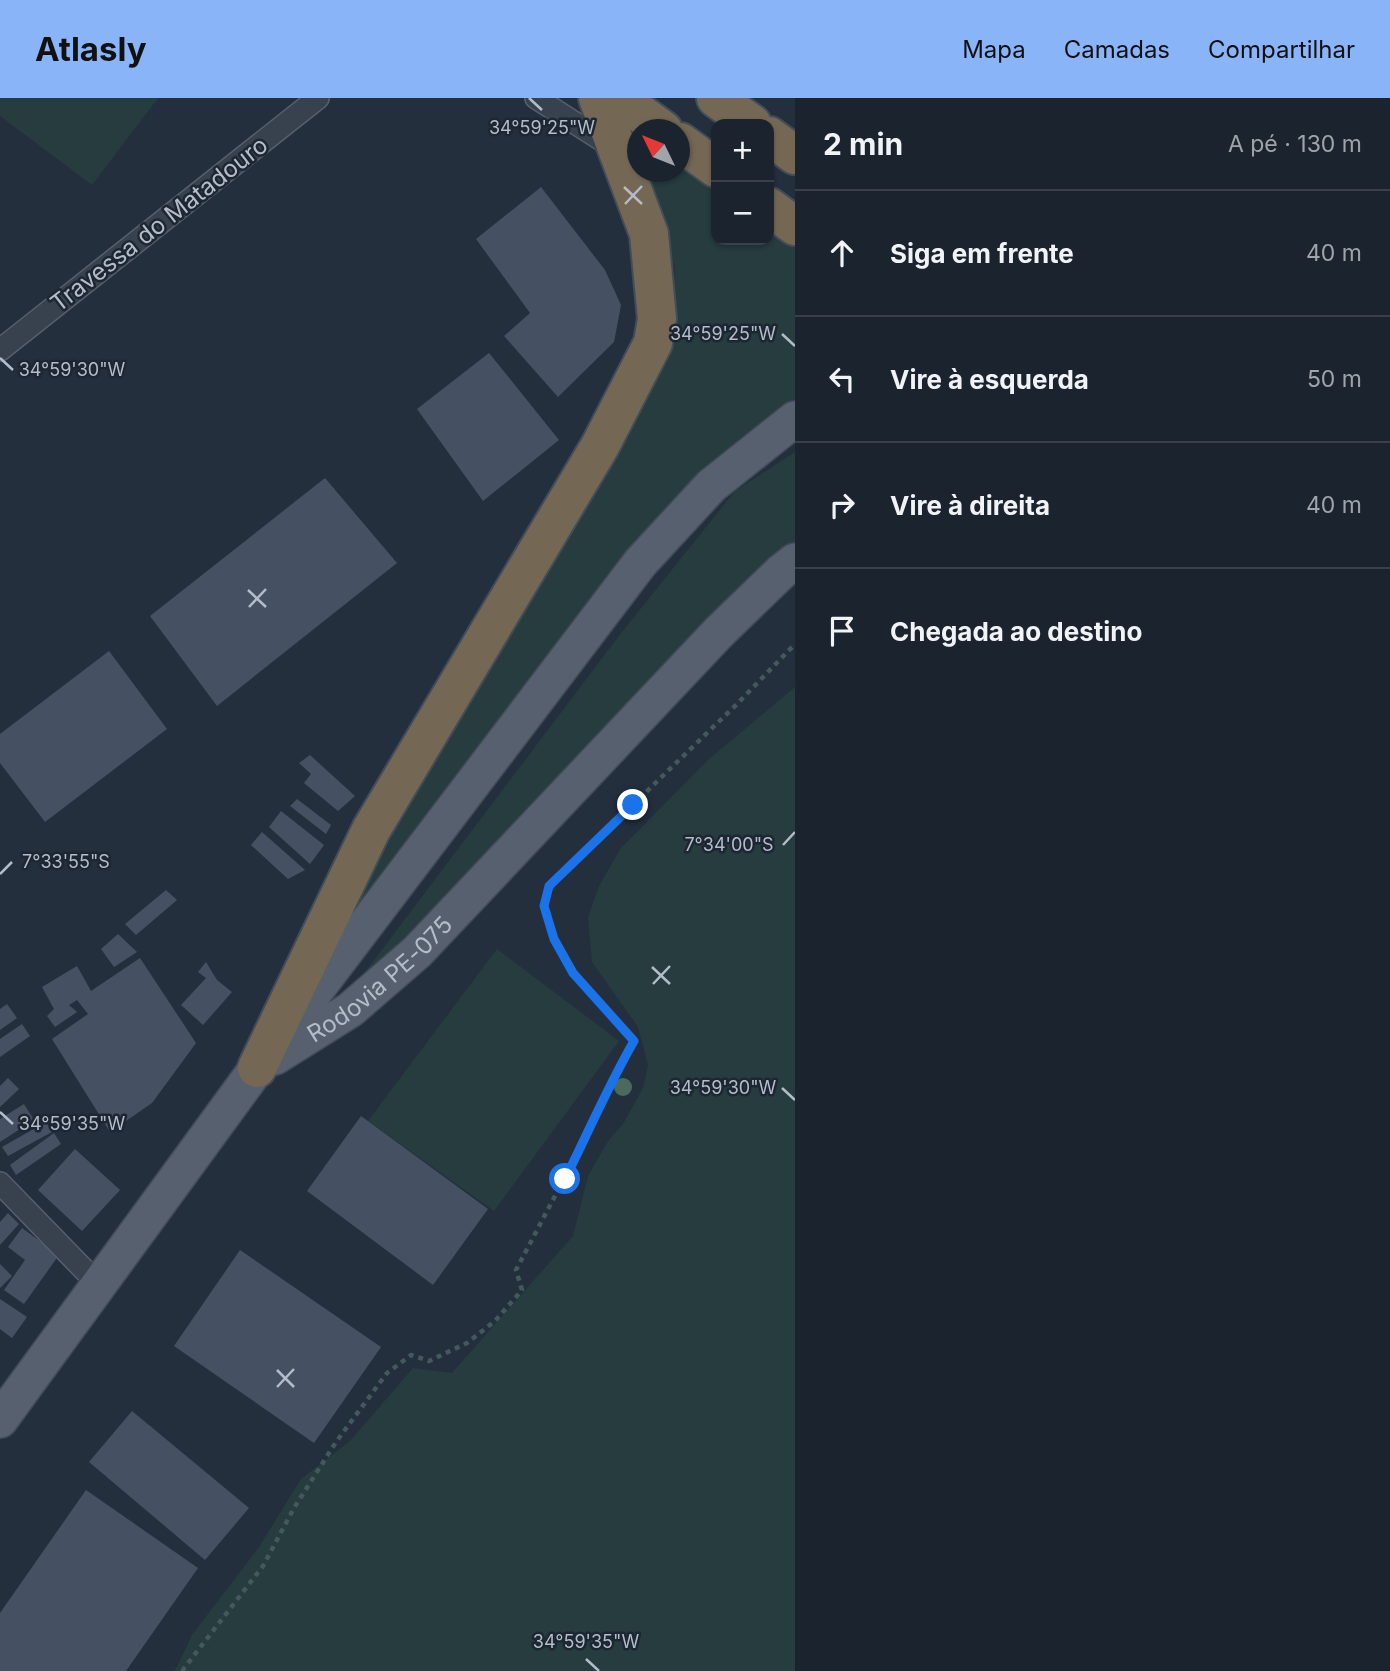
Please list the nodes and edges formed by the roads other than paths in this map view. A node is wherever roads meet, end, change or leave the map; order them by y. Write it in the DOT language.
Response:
graph roads {
  1 [pos="318,98"];
  2 [pos="598,98"];
  3 [pos="619,98"];
  4 [pos="716,98"];
  5 [pos="549,101"];
  6 [pos="648,119"];
  7 [pos="745,119"];
  8 [pos="774,140"];
  9 [pos="690,150"];
  10 [pos="618,151"];
  11 [pos="795,155"];
  12 [pos="711,165"];
  13 [pos="774,211"];
  14 [pos="795,226"];
  15 [pos="0,350"];
  16 [pos="795,419"];
  17 [pos="795,561"];
  18 [pos="257,1068"];
  19 [pos="0,1183"];
  20 [pos="98,1284"];
  21 [pos="0,1420"];
  1 -- 15 [label="street, Travessa do Matadouro"];
  2 -- 10 [label="highway"];
  3 -- 6 [label="highway"];
  4 -- 7 [label="highway"];
  5 -- 10 [label="street"];
  8 -- 11 [label="highway"];
  9 -- 12 [label="highway"];
  10 -- 18 [label="highway"];
  13 -- 14 [label="highway"];
  16 -- 18 [label="main road"];
  17 -- 18 [label="main road, Rodovia PE-075"];
  18 -- 20 [label="main road, Rodovia PE-075"];
  19 -- 20 [label="street"];
  20 -- 21 [label="main road, Rodovia PE-075"];
}
